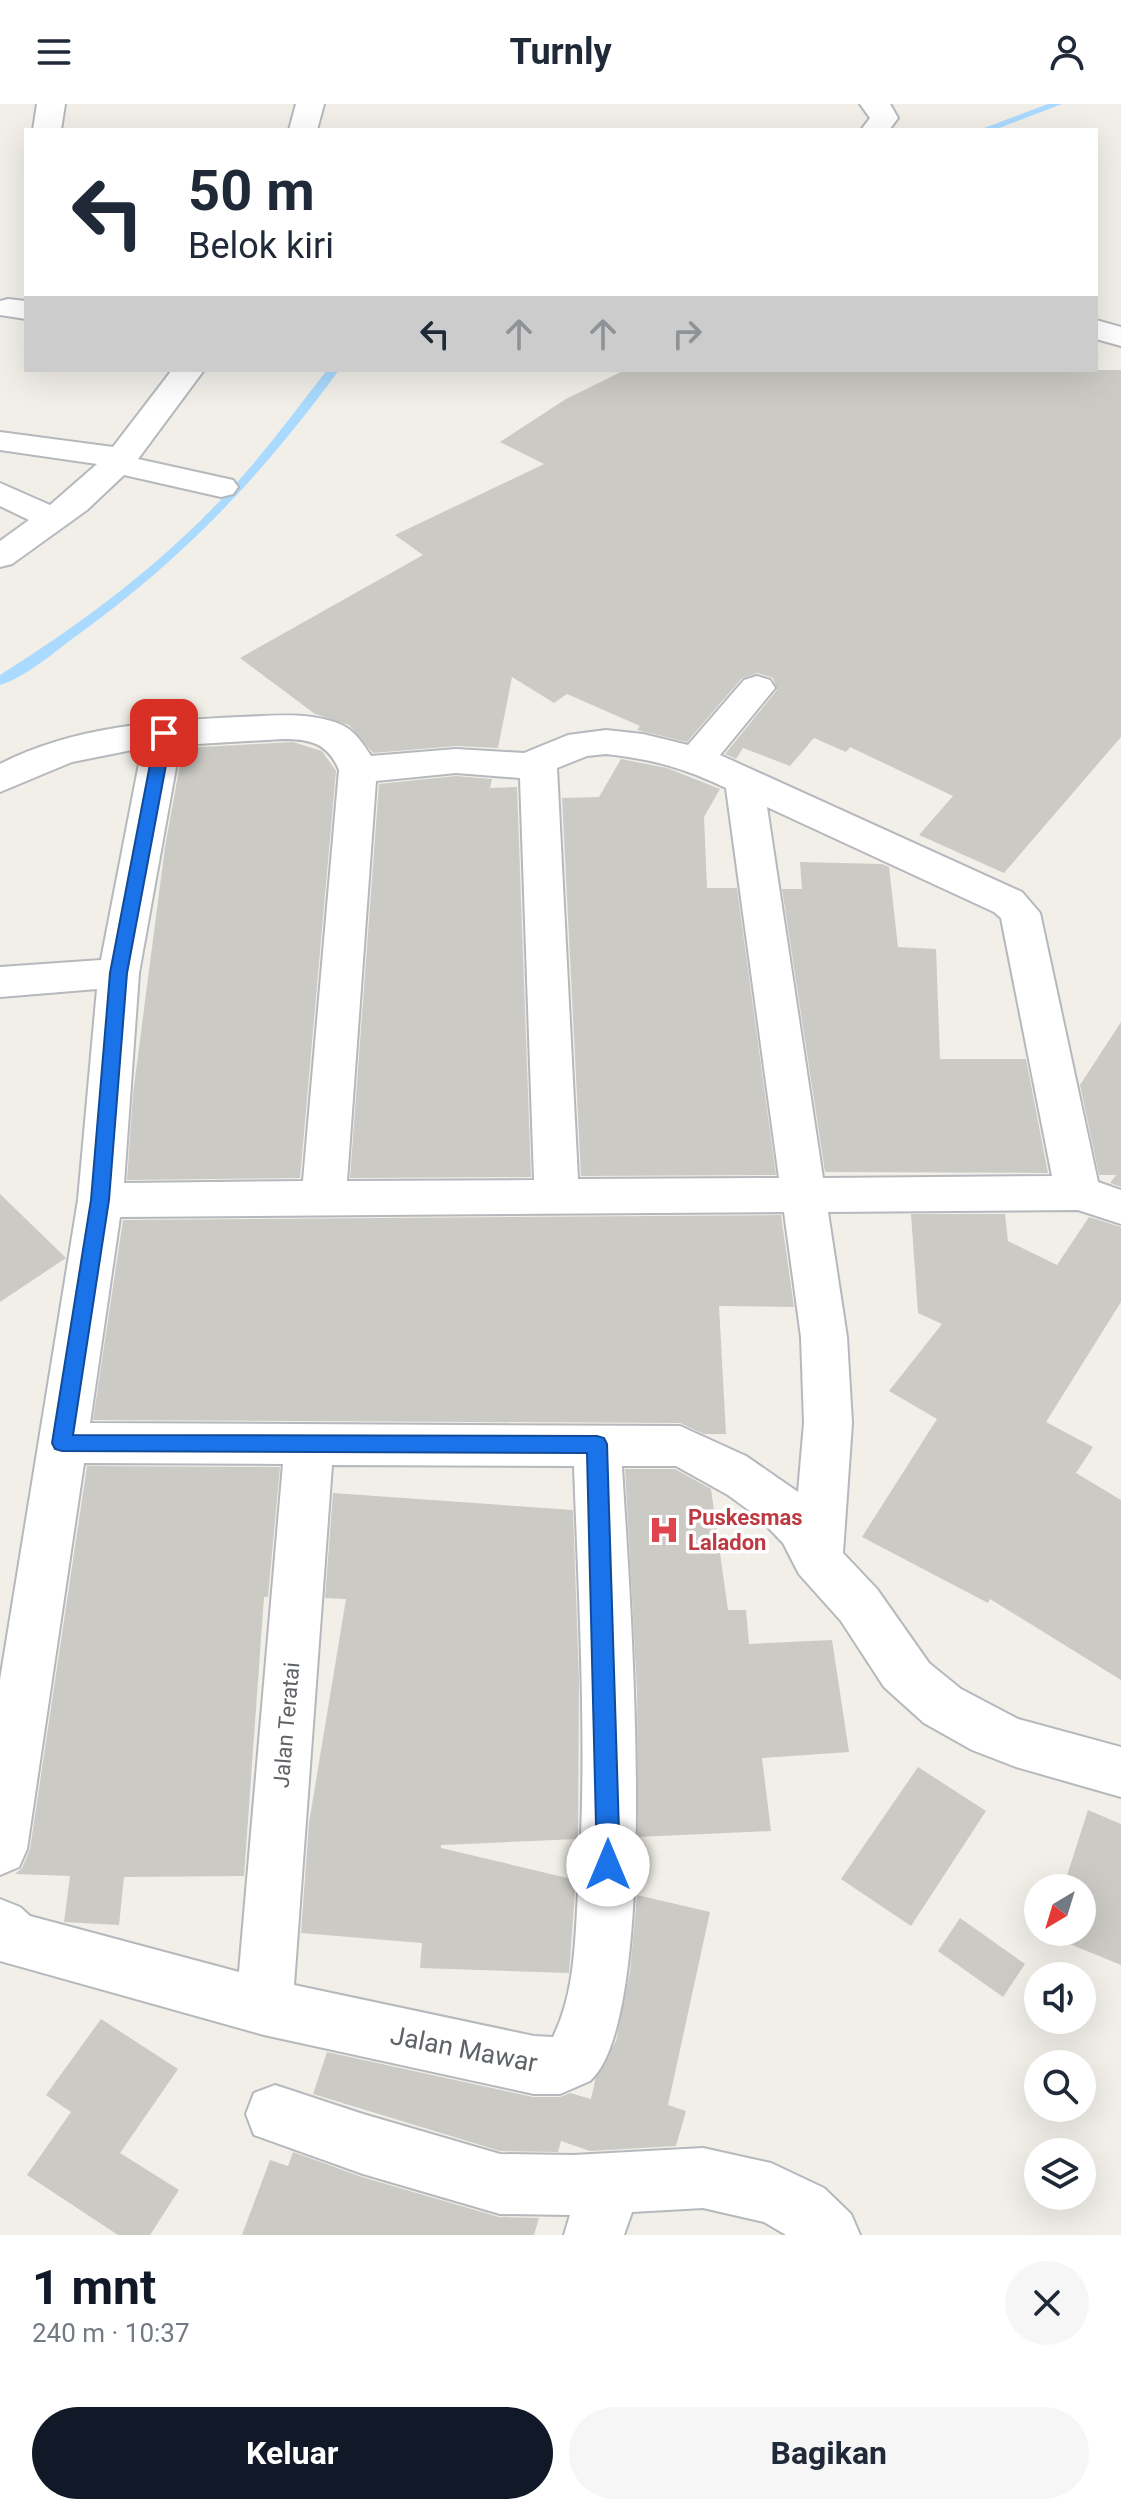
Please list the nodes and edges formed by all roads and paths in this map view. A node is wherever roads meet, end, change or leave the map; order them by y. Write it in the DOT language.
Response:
graph roads {
  1 [pos="51,104"];
  2 [pos="310,104"];
  3 [pos="874,104"];
  4 [pos="47,128"];
  5 [pos="304,128"];
  6 [pos="876,128"];
  7 [pos="1098,330"];
  8 [pos="1121,337"];
  9 [pos="187,372"];
  10 [pos="5,441"];
  11 [pos="120,461"];
  12 [pos="221,487"];
  13 [pos="0,493"];
  14 [pos="52,519"];
  15 [pos="0,557"];
  16 [pos="757,688"];
  17 [pos="164,733"];
  18 [pos="696,759"];
  19 [pos="538,763"];
  20 [pos="358,770"];
  21 [pos="0,780"];
  22 [pos="744,781"];
  23 [pos="119,973"];
  24 [pos="0,982"];
  25 [pos="1078,1193"];
  26 [pos="803,1195"];
  27 [pos="557,1197"];
  28 [pos="324,1198"];
  29 [pos="100,1200"];
  30 [pos="1121,1207"];
  31 [pos="309,1442"];
  32 [pos="62,1443"];
  33 [pos="597,1444"];
  34 [pos="817,1559"];
  35 [pos="1121,1772"];
  36 [pos="0,1849"];
  37 [pos="0,1926"];
  38 [pos="264,2007"];
  39 [pos="275,2114"];
  40 [pos="602,2209"];
  41 [pos="830,2235"];
  1 -- 4 [label="street"];
  2 -- 5 [label="street"];
  3 -- 6 [label="street"];
  7 -- 8 [label="street"];
  9 -- 11 [label="street"];
  10 -- 11 [label="street"];
  11 -- 12 [label="street"];
  11 -- 14 [label="street"];
  13 -- 14 [label="street"];
  14 -- 15 [label="street"];
  16 -- 18 [label="street"];
  17 -- 20 [label="street"];
  17 -- 21 [label="street"];
  17 -- 23 [label="street"];
  18 -- 19 [label="street"];
  18 -- 22 [label="street"];
  19 -- 20 [label="street"];
  19 -- 27 [label="street"];
  20 -- 28 [label="street"];
  22 -- 25 [label="street"];
  22 -- 26 [label="street"];
  23 -- 24 [label="street"];
  23 -- 29 [label="street"];
  25 -- 26 [label="street"];
  25 -- 30 [label="street"];
  26 -- 27 [label="street"];
  26 -- 34 [label="street"];
  27 -- 28 [label="street"];
  28 -- 29 [label="street"];
  29 -- 32 [label="street"];
  31 -- 32 [label="street"];
  31 -- 33 [label="street"];
  31 -- 38 [label="street, Jalan Teratai"];
  32 -- 36 [label="street"];
  33 -- 34 [label="street"];
  33 -- 38 [label="street, Jalan Mawar"];
  34 -- 35 [label="street"];
  37 -- 38 [label="street, Jalan Mawar"];
  39 -- 40 [label="street"];
  40 -- 41 [label="street"];
}
